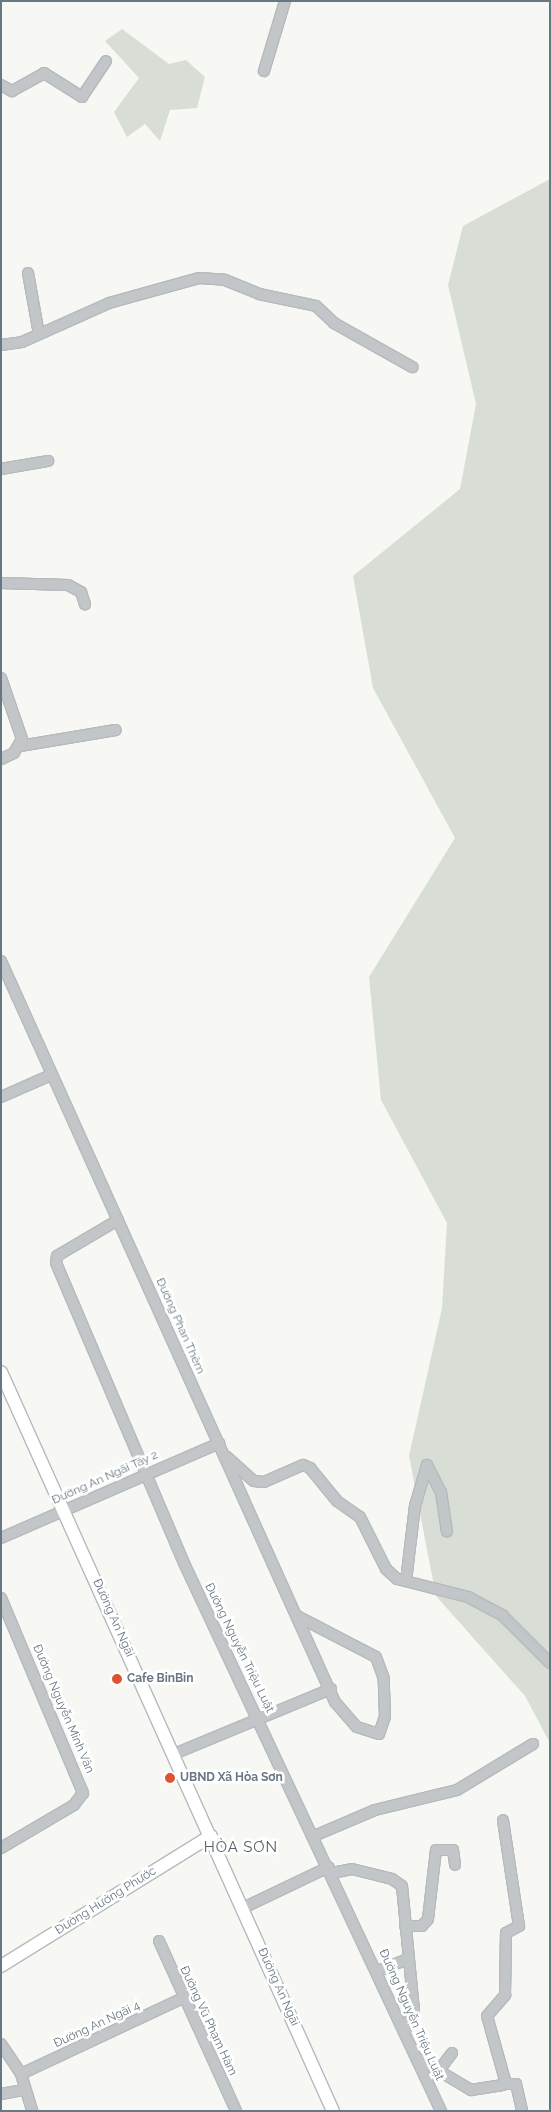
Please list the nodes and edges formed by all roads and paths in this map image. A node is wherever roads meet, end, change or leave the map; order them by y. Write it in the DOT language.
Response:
graph roads {
  1 [pos="285,1"];
  2 [pos="106,61"];
  3 [pos="264,71"];
  4 [pos="1,85"];
  5 [pos="28,273"];
  6 [pos="39,334"];
  7 [pos="1,345"];
  8 [pos="412,367"];
  9 [pos="48,461"];
  10 [pos="1,469"];
  11 [pos="1,583"];
  12 [pos="85,604"];
  13 [pos="1,678"];
  14 [pos="116,730"];
  15 [pos="20,746"];
  16 [pos="1,759"];
  17 [pos="1,961"];
  18 [pos="51,1075"];
  19 [pos="1,1097"];
  20 [pos="118,1220"];
  21 [pos="1,1372"];
  22 [pos="219,1443"];
  23 [pos="227,1457"];
  24 [pos="146,1473"];
  25 [pos="63,1509"];
  26 [pos="447,1532"];
  27 [pos="1,1538"];
  28 [pos="406,1581"];
  29 [pos="1,1598"];
  30 [pos="296,1616"];
  31 [pos="12,1623"];
  32 [pos="1,1628"];
  33 [pos="550,1663"];
  34 [pos="331,1689"];
  35 [pos="260,1717"];
  36 [pos="533,1744"];
  37 [pos="174,1754"];
  38 [pos="503,1820"];
  39 [pos="211,1836"];
  40 [pos="314,1836"];
  41 [pos="1,1848"];
  42 [pos="455,1865"];
  43 [pos="330,1870"];
  44 [pos="243,1908"];
  45 [pos="405,1926"];
  46 [pos="159,1941"];
  47 [pos="408,1959"];
  48 [pos="1,1966"];
  49 [pos="378,1970"];
  50 [pos="183,1998"];
  51 [pos="406,2029"];
  52 [pos="1,2044"];
  53 [pos="452,2052"];
  54 [pos="419,2059"];
  55 [pos="440,2069"];
  56 [pos="21,2074"];
  57 [pos="505,2080"];
  58 [pos="23,2090"];
  59 [pos="1,2094"];
  60 [pos="32,2111"];
  61 [pos="236,2111"];
  62 [pos="333,2111"];
  63 [pos="441,2111"];
  64 [pos="522,2111"];
  1 -- 3 [label="street"];
  2 -- 4 [label="street"];
  5 -- 6 [label="street"];
  6 -- 7 [label="street"];
  6 -- 8 [label="street"];
  9 -- 10 [label="street"];
  11 -- 12 [label="street"];
  13 -- 15 [label="street"];
  14 -- 15 [label="street"];
  15 -- 16 [label="street"];
  17 -- 18 [label="street, Đường Phan Thêm"];
  18 -- 19 [label="street"];
  18 -- 20 [label="street, Đường Phan Thêm"];
  20 -- 22 [label="street, Đường Phan Thêm"];
  20 -- 24 [label="street, Đường Nguyễn Triệu Luật"];
  21 -- 25 [label="main road, Đường An Ngãi"];
  22 -- 23 [label="street, Đường Phan Thêm"];
  22 -- 24 [label="street, Đường An Ngãi Tây 2"];
  23 -- 28 [label="street"];
  23 -- 30 [label="street, Đường Phan Thêm"];
  24 -- 25 [label="street, Đường An Ngãi Tây 2"];
  24 -- 35 [label="street, Đường Nguyễn Triệu Luật"];
  25 -- 27 [label="street, Đường An Ngãi Tây 2"];
  25 -- 37 [label="main road, Đường An Ngãi"];
  26 -- 28 [label="street"];
  28 -- 33 [label="street"];
  29 -- 31 [label="street, Đường Nguyễn Minh Vân"];
  30 -- 34 [label="street, Đường Phan Thêm"];
  30 -- 34 [label="street, Đường Phan Thêm"];
  31 -- 32 [label="street"];
  31 -- 41 [label="street, Đường Nguyễn Minh Vân"];
  34 -- 35 [label="street"];
  35 -- 37 [label="street"];
  35 -- 40 [label="street, Đường Nguyễn Triệu Luật"];
  36 -- 40 [label="street"];
  37 -- 39 [label="main road, Đường An Ngãi"];
  38 -- 57 [label="street"];
  39 -- 44 [label="main road, Đường An Ngãi"];
  39 -- 48 [label="main road, Đường Hưởng Phước"];
  40 -- 43 [label="street, Đường Nguyễn Triệu Luật"];
  42 -- 45 [label="street"];
  43 -- 44 [label="street"];
  43 -- 45 [label="street"];
  43 -- 49 [label="street, Đường Nguyễn Triệu Luật"];
  44 -- 62 [label="main road, Đường An Ngãi"];
  45 -- 47 [label="street"];
  46 -- 50 [label="street, Đường Vũ Phạm Hàm"];
  47 -- 49 [label="street"];
  47 -- 51 [label="street"];
  49 -- 51 [label="street, Đường Nguyễn Triệu Luật"];
  50 -- 56 [label="street, Đường An Ngãi 4"];
  50 -- 61 [label="street, Đường Vũ Phạm Hàm"];
  51 -- 54 [label="street, Đường Nguyễn Triệu Luật"];
  52 -- 56 [label="street"];
  53 -- 55 [label="street"];
  54 -- 55 [label="street"];
  54 -- 63 [label="street, Đường Nguyễn Triệu Luật"];
  55 -- 57 [label="street"];
  56 -- 58 [label="street"];
  57 -- 64 [label="street"];
  58 -- 59 [label="street"];
  58 -- 60 [label="street"];
}
